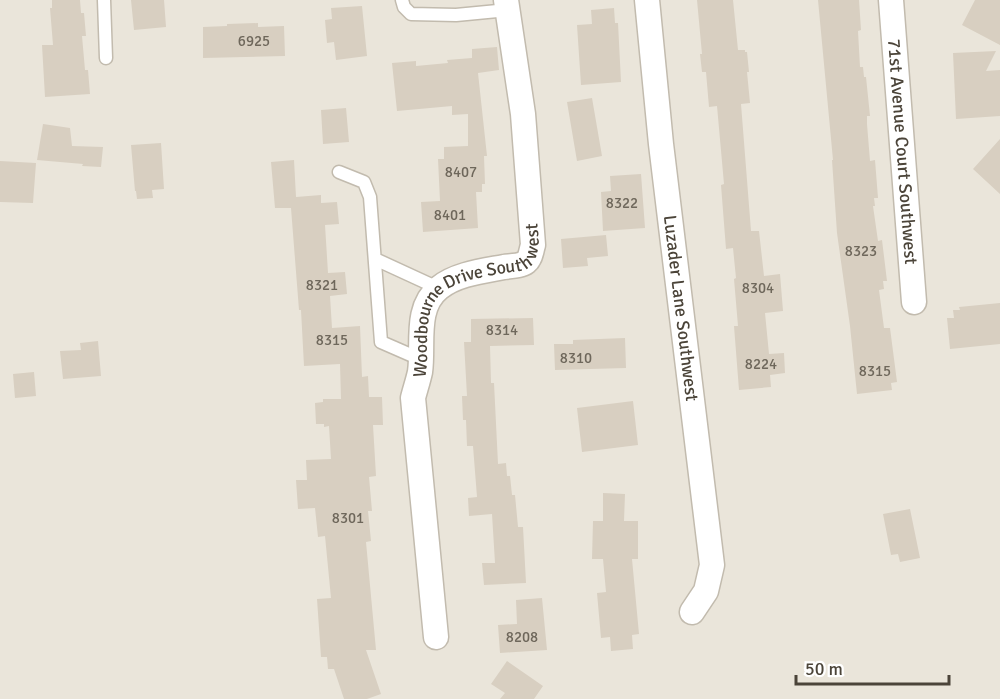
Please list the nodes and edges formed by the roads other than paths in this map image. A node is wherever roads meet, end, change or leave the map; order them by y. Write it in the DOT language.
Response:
graph roads {
  1 [pos="104,0"];
  2 [pos="402,0"];
  3 [pos="647,0"];
  4 [pos="891,0"];
  5 [pos="507,5"];
  6 [pos="106,58"];
  7 [pos="339,172"];
  8 [pos="375,259"];
  9 [pos="438,288"];
  10 [pos="914,302"];
  11 [pos="420,359"];
  12 [pos="692,612"];
  13 [pos="436,637"];
  1 -- 6 [label="lane"];
  2 -- 5 [label="lane"];
  3 -- 12 [label="street, Luzader Lane Southwest"];
  4 -- 10 [label="street, 71st Avenue Court Southwest"];
  5 -- 9 [label="street, Woodbourne Drive Southwest"];
  7 -- 8 [label="lane"];
  8 -- 9 [label="lane"];
  8 -- 11 [label="lane"];
  9 -- 11 [label="street, Woodbourne Drive Southwest"];
  11 -- 13 [label="street, Woodbourne Drive Southwest"];
}
